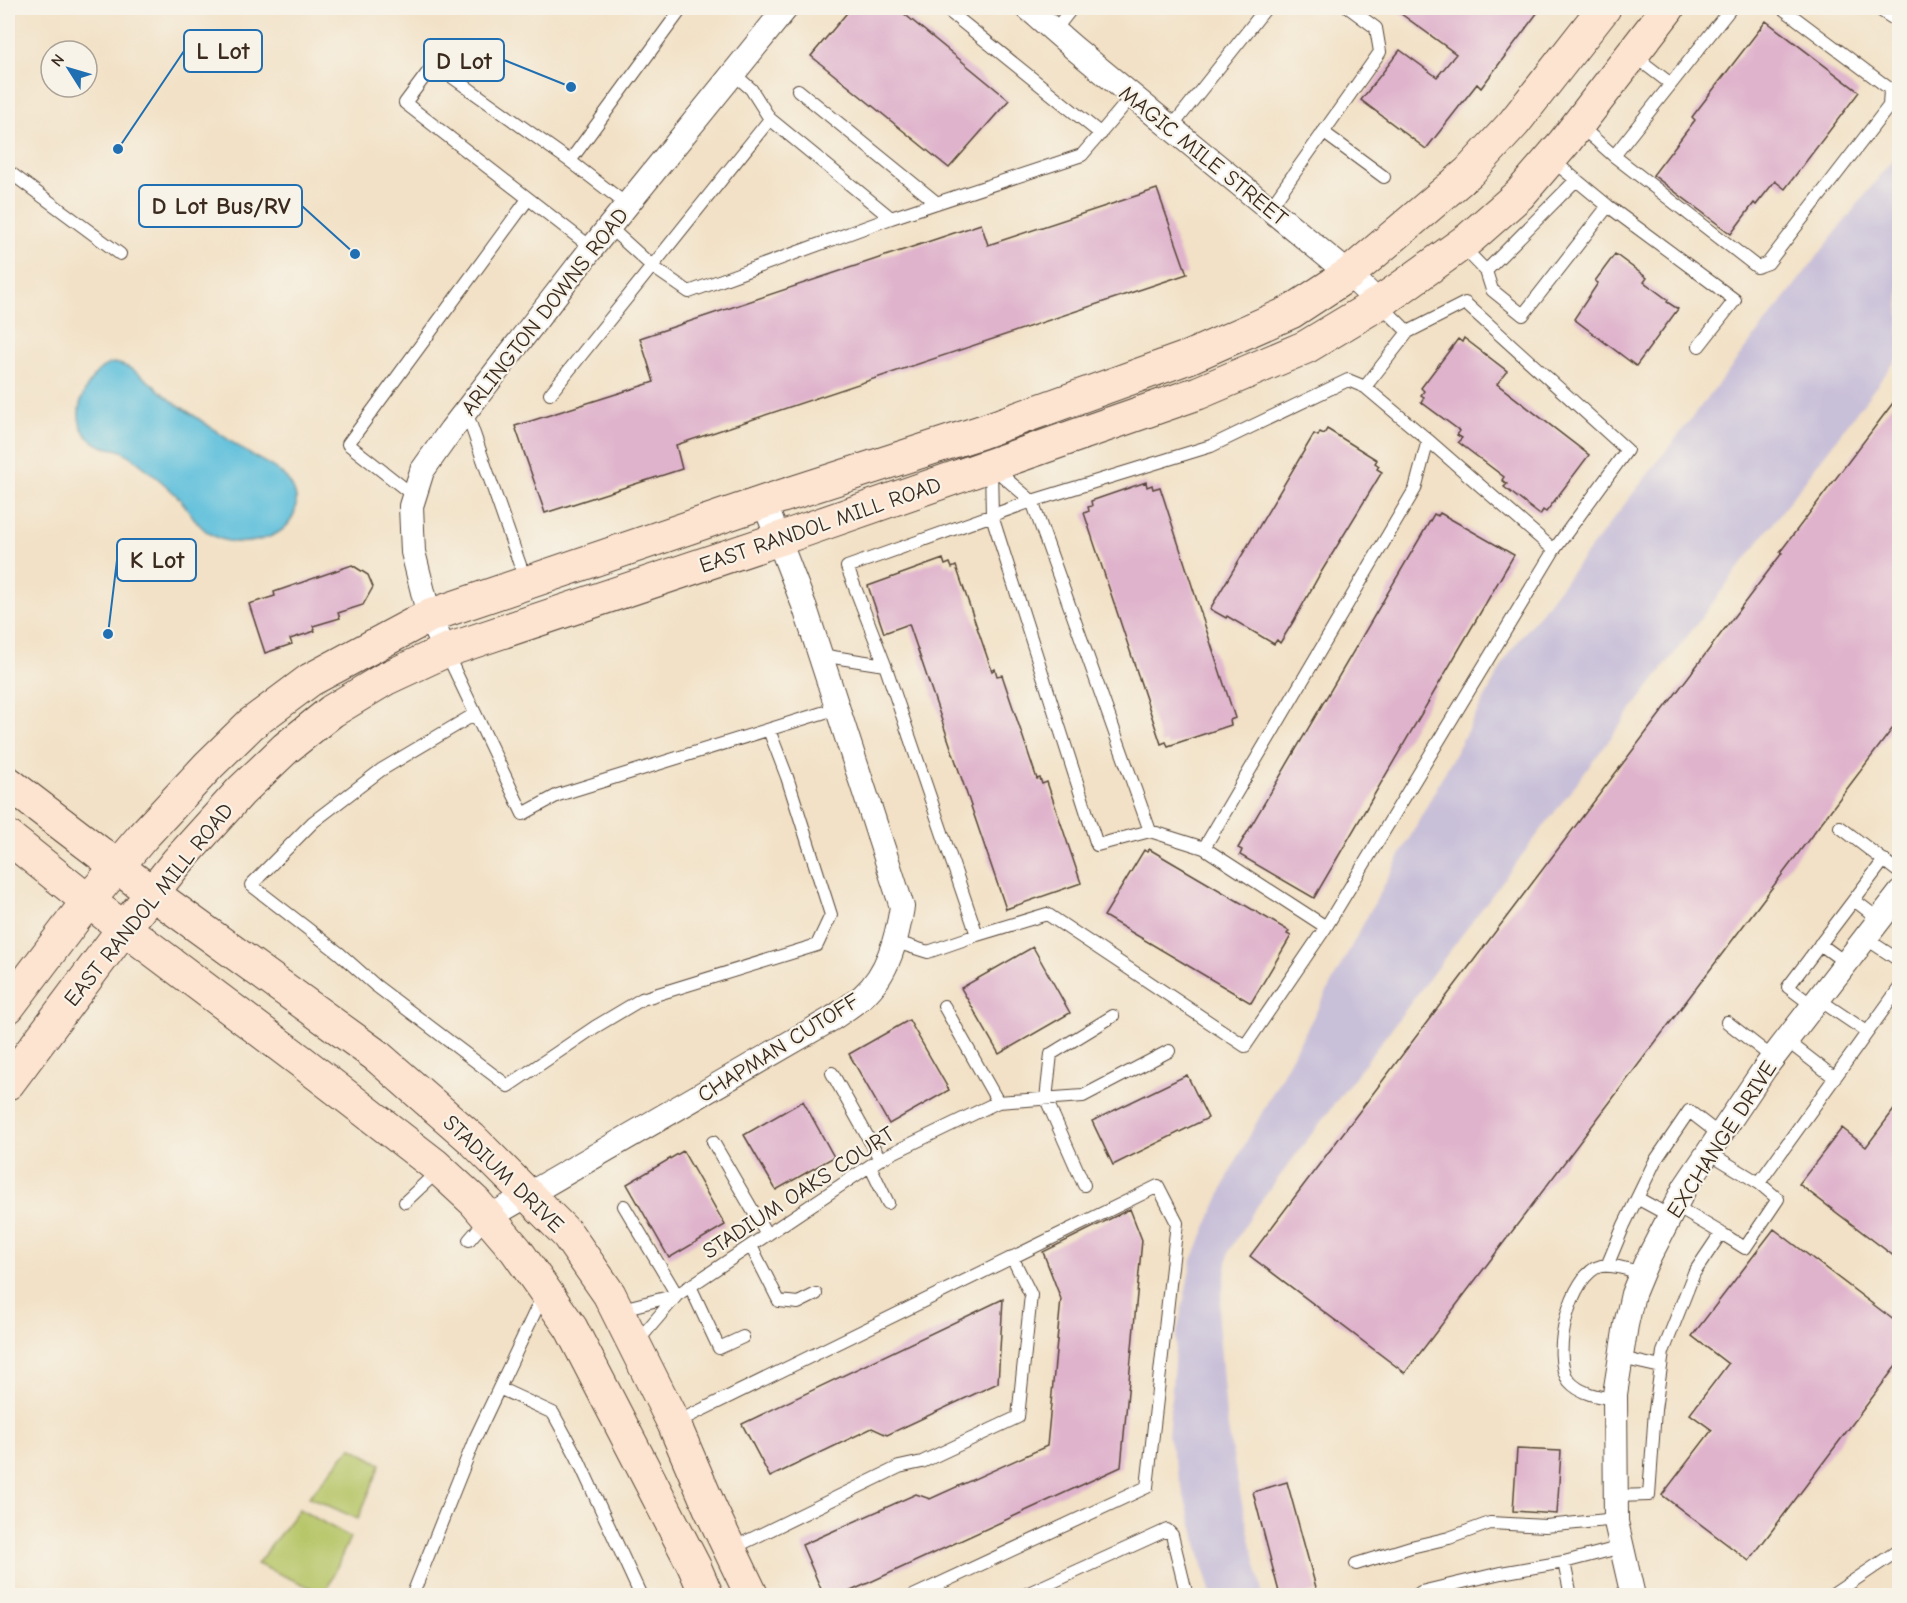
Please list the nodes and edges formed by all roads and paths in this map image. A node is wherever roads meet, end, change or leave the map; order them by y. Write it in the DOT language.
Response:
graph roads {
  1 [pos="682,8"];
  2 [pos="786,8"];
  3 [pos="945,8"];
  4 [pos="1028,8"];
  5 [pos="1072,8"];
  6 [pos="1266,8"];
  7 [pos="1349,8"];
  8 [pos="1604,8"];
  9 [pos="1668,8"];
  10 [pos="1731,8"];
  11 [pos="1782,8"];
  12 [pos="1877,8"];
  13 [pos="1899,23"];
  14 [pos="1054,31"];
  15 [pos="1632,55"];
  16 [pos="733,74"];
  17 [pos="1671,84"];
  18 [pos="798,90"];
  19 [pos="1132,96"];
  20 [pos="770,119"];
  21 [pos="1578,125"];
  22 [pos="1171,128"];
  23 [pos="1323,132"];
  24 [pos="1101,134"];
  25 [pos="1614,156"];
  26 [pos="1550,159"];
  27 [pos="570,161"];
  28 [pos="8,171"];
  29 [pos="1384,177"];
  30 [pos="1576,180"];
  31 [pos="528,200"];
  32 [pos="937,203"];
  33 [pos="627,204"];
  34 [pos="1608,206"];
  35 [pos="1269,209"];
  36 [pos="891,218"];
  37 [pos="609,227"];
  38 [pos="1460,244"];
  39 [pos="592,248"];
  40 [pos="120,254"];
  41 [pos="653,267"];
  42 [pos="1486,271"];
  43 [pos="1349,274"];
  44 [pos="1379,303"];
  45 [pos="1408,332"];
  46 [pos="1699,346"];
  47 [pos="1365,387"];
  48 [pos="550,394"];
  49 [pos="466,411"];
  50 [pos="1428,440"];
  51 [pos="986,449"];
  52 [pos="414,496"];
  53 [pos="1032,501"];
  54 [pos="764,502"];
  55 [pos="992,516"];
  56 [pos="779,539"];
  57 [pos="1554,550"];
  58 [pos="526,583"];
  59 [pos="429,616"];
  60 [pos="445,651"];
  61 [pos="820,655"];
  62 [pos="885,665"];
  63 [pos="837,708"];
  64 [pos="475,714"];
  65 [pos="769,730"];
  66 [pos="8,783"];
  67 [pos="1840,827"];
  68 [pos="1150,831"];
  69 [pos="8,837"];
  70 [pos="1204,848"];
  71 [pos="1884,860"];
  72 [pos="117,867"];
  73 [pos="1899,873"];
  74 [pos="152,893"];
  75 [pos="1899,893"];
  76 [pos="1854,900"];
  77 [pos="88,901"];
  78 [pos="1326,927"];
  79 [pos="124,928"];
  80 [pos="1872,929"];
  81 [pos="977,935"];
  82 [pos="896,942"];
  83 [pos="1820,944"];
  84 [pos="1899,961"];
  85 [pos="1846,963"];
  86 [pos="1899,987"];
  87 [pos="1816,1003"];
  88 [pos="944,1006"];
  89 [pos="8,1007"];
  90 [pos="1113,1016"];
  91 [pos="1727,1022"];
  92 [pos="1867,1032"];
  93 [pos="1169,1050"];
  94 [pos="1780,1050"];
  95 [pos="832,1073"];
  96 [pos="1835,1078"];
  97 [pos="8,1083"];
  98 [pos="1046,1099"];
  99 [pos="998,1102"];
  100 [pos="713,1142"];
  101 [pos="1714,1144"];
  102 [pos="875,1162"];
  103 [pos="440,1170"];
  104 [pos="1759,1183"];
  105 [pos="1084,1185"];
  106 [pos="529,1194"];
  107 [pos="1637,1198"];
  108 [pos="405,1202"];
  109 [pos="888,1203"];
  110 [pos="624,1206"];
  111 [pos="1673,1211"];
  112 [pos="478,1229"];
  113 [pos="1721,1233"];
  114 [pos="767,1235"];
  115 [pos="751,1246"];
  116 [pos="1012,1257"];
  117 [pos="1607,1266"];
  118 [pos="1642,1273"];
  119 [pos="690,1286"];
  120 [pos="544,1291"];
  121 [pos="677,1294"];
  122 [pos="816,1294"];
  123 [pos="617,1310"];
  124 [pos="743,1337"];
  125 [pos="635,1346"];
  126 [pos="1621,1358"];
  127 [pos="1661,1366"];
  128 [pos="499,1388"];
  129 [pos="1615,1398"];
  130 [pos="674,1424"];
  131 [pos="1616,1508"];
  132 [pos="1622,1547"];
  133 [pos="730,1549"];
  134 [pos="1896,1552"];
  135 [pos="1564,1562"];
  136 [pos="1356,1564"];
  137 [pos="694,1566"];
  138 [pos="412,1596"];
  139 [pos="641,1596"];
  140 [pos="707,1596"];
  141 [pos="752,1596"];
  142 [pos="913,1596"];
  143 [pos="1022,1596"];
  144 [pos="1187,1596"];
  145 [pos="1416,1596"];
  146 [pos="1571,1596"];
  147 [pos="1633,1596"];
  148 [pos="1831,1596"];
  1 -- 27 [label="lane"];
  2 -- 16 [label="street, ARLINGTON DOWNS ROAD"];
  3 -- 24 [label="lane"];
  4 -- 14 [label="street, MAGIC MILE STREET"];
  5 -- 14 [label="lane"];
  6 -- 22 [label="lane"];
  7 -- 23 [label="lane"];
  8 -- 43 [label="main road, EAST RANDOL MILL ROAD"];
  9 -- 15 [label="main road, EAST RANDOL MILL ROAD"];
  10 -- 17 [label="lane"];
  11 -- 25 [label="lane"];
  12 -- 13 [label="lane"];
  14 -- 19 [label="street, MAGIC MILE STREET"];
  15 -- 17 [label="lane"];
  15 -- 21 [label="main road, EAST RANDOL MILL ROAD"];
  16 -- 20 [label="lane"];
  16 -- 33 [label="street, ARLINGTON DOWNS ROAD"];
  17 -- 25 [label="lane"];
  18 -- 32 [label="lane"];
  19 -- 22 [label="street, MAGIC MILE STREET"];
  19 -- 24 [label="lane"];
  20 -- 36 [label="lane"];
  20 -- 41 [label="lane"];
  21 -- 25 [label="lane"];
  21 -- 26 [label="main road, EAST RANDOL MILL ROAD"];
  22 -- 35 [label="street, MAGIC MILE STREET"];
  23 -- 29 [label="lane"];
  23 -- 35 [label="lane"];
  24 -- 32 [label="lane"];
  26 -- 30 [label="lane"];
  26 -- 38 [label="main road, EAST RANDOL MILL ROAD"];
  27 -- 31 [label="lane"];
  27 -- 33 [label="lane"];
  28 -- 40 [label="lane"];
  30 -- 34 [label="lane"];
  30 -- 42 [label="lane"];
  31 -- 39 [label="lane"];
  31 -- 52 [label="lane"];
  32 -- 36 [label="lane"];
  33 -- 37 [label="street, ARLINGTON DOWNS ROAD"];
  34 -- 42 [label="lane"];
  34 -- 46 [label="lane"];
  35 -- 43 [label="street, MAGIC MILE STREET"];
  36 -- 41 [label="lane"];
  37 -- 39 [label="street, ARLINGTON DOWNS ROAD"];
  37 -- 41 [label="lane"];
  38 -- 42 [label="lane"];
  38 -- 44 [label="main road, EAST RANDOL MILL ROAD"];
  39 -- 49 [label="street, ARLINGTON DOWNS ROAD"];
  41 -- 48 [label="lane"];
  43 -- 44 [label="street, MAGIC MILE STREET"];
  43 -- 51 [label="main road, EAST RANDOL MILL ROAD"];
  44 -- 45 [label="lane"];
  44 -- 51 [label="main road, EAST RANDOL MILL ROAD"];
  45 -- 47 [label="lane"];
  45 -- 57 [label="lane"];
  47 -- 50 [label="lane"];
  47 -- 53 [label="lane"];
  49 -- 52 [label="street, ARLINGTON DOWNS ROAD"];
  49 -- 58 [label="lane"];
  50 -- 57 [label="lane"];
  50 -- 70 [label="lane"];
  51 -- 53 [label="lane"];
  51 -- 54 [label="main road, EAST RANDOL MILL ROAD"];
  51 -- 55 [label="lane"];
  51 -- 56 [label="main road, EAST RANDOL MILL ROAD"];
  52 -- 59 [label="street, ARLINGTON DOWNS ROAD"];
  53 -- 55 [label="lane"];
  53 -- 68 [label="lane"];
  54 -- 56 [label="street, CHAPMAN CUTOFF"];
  54 -- 58 [label="main road, EAST RANDOL MILL ROAD"];
  55 -- 62 [label="lane"];
  55 -- 68 [label="lane"];
  56 -- 60 [label="main road, EAST RANDOL MILL ROAD"];
  56 -- 61 [label="street, CHAPMAN CUTOFF"];
  57 -- 78 [label="lane"];
  58 -- 59 [label="main road, EAST RANDOL MILL ROAD"];
  59 -- 60 [label="street, ARLINGTON DOWNS ROAD"];
  59 -- 72 [label="main road, EAST RANDOL MILL ROAD"];
  60 -- 64 [label="lane"];
  60 -- 74 [label="main road, EAST RANDOL MILL ROAD"];
  61 -- 62 [label="lane"];
  61 -- 63 [label="street, CHAPMAN CUTOFF"];
  62 -- 81 [label="lane"];
  63 -- 65 [label="lane"];
  63 -- 82 [label="street, CHAPMAN CUTOFF"];
  64 -- 65 [label="lane"];
  64 -- 65 [label="lane"];
  66 -- 72 [label="main road, STADIUM DRIVE"];
  67 -- 71 [label="lane"];
  68 -- 70 [label="lane"];
  69 -- 77 [label="main road, STADIUM DRIVE"];
  70 -- 78 [label="lane"];
  71 -- 73 [label="lane"];
  71 -- 76 [label="lane"];
  72 -- 74 [label="main road, STADIUM DRIVE"];
  72 -- 77 [label="main road, EAST RANDOL MILL ROAD"];
  74 -- 79 [label="main road, EAST RANDOL MILL ROAD"];
  74 -- 106 [label="main road, STADIUM DRIVE"];
  75 -- 80 [label="street, EXCHANGE DRIVE"];
  76 -- 80 [label="lane"];
  76 -- 83 [label="lane"];
  77 -- 79 [label="main road, STADIUM DRIVE"];
  77 -- 89 [label="main road, EAST RANDOL MILL ROAD"];
  78 -- 81 [label="lane"];
  79 -- 97 [label="main road, EAST RANDOL MILL ROAD"];
  79 -- 103 [label="main road, STADIUM DRIVE"];
  80 -- 84 [label="lane"];
  80 -- 85 [label="street, EXCHANGE DRIVE"];
  81 -- 82 [label="lane"];
  82 -- 106 [label="street, CHAPMAN CUTOFF"];
  83 -- 85 [label="lane"];
  83 -- 87 [label="lane"];
  85 -- 87 [label="street, EXCHANGE DRIVE"];
  86 -- 92 [label="lane"];
  87 -- 92 [label="lane"];
  87 -- 94 [label="street, EXCHANGE DRIVE"];
  88 -- 99 [label="lane"];
  90 -- 98 [label="lane"];
  91 -- 94 [label="lane"];
  92 -- 96 [label="lane"];
  93 -- 98 [label="lane, STADIUM OAKS COURT"];
  94 -- 96 [label="lane"];
  94 -- 101 [label="street, EXCHANGE DRIVE"];
  95 -- 102 [label="lane"];
  96 -- 104 [label="lane"];
  98 -- 99 [label="lane, STADIUM OAKS COURT"];
  98 -- 105 [label="lane"];
  99 -- 102 [label="lane, STADIUM OAKS COURT"];
  100 -- 114 [label="lane"];
  101 -- 104 [label="lane"];
  101 -- 107 [label="lane"];
  101 -- 111 [label="street, EXCHANGE DRIVE"];
  102 -- 109 [label="lane"];
  102 -- 114 [label="lane, STADIUM OAKS COURT"];
  103 -- 108 [label="lane"];
  103 -- 112 [label="main road, STADIUM DRIVE"];
  104 -- 113 [label="lane"];
  106 -- 112 [label="street, CHAPMAN CUTOFF"];
  106 -- 123 [label="main road, STADIUM DRIVE"];
  107 -- 111 [label="lane"];
  107 -- 117 [label="lane"];
  110 -- 121 [label="lane"];
  111 -- 113 [label="lane"];
  111 -- 118 [label="street, EXCHANGE DRIVE"];
  112 -- 120 [label="main road, STADIUM DRIVE"];
  113 -- 127 [label="lane"];
  114 -- 115 [label="lane, STADIUM OAKS COURT"];
  115 -- 119 [label="lane, STADIUM OAKS COURT"];
  115 -- 122 [label="lane"];
  116 -- 130 [label="lane"];
  116 -- 133 [label="lane"];
  116 -- 142 [label="lane"];
  117 -- 118 [label="lane"];
  117 -- 129 [label="lane"];
  118 -- 126 [label="street, EXCHANGE DRIVE"];
  119 -- 121 [label="lane, STADIUM OAKS COURT"];
  119 -- 124 [label="lane"];
  120 -- 128 [label="lane"];
  120 -- 137 [label="main road, STADIUM DRIVE"];
  121 -- 123 [label="lane, STADIUM OAKS COURT"];
  121 -- 125 [label="lane, STADIUM OAKS COURT"];
  123 -- 125 [label="main road, STADIUM DRIVE"];
  125 -- 130 [label="main road, STADIUM DRIVE"];
  126 -- 127 [label="lane"];
  126 -- 129 [label="street, EXCHANGE DRIVE"];
  127 -- 131 [label="lane"];
  128 -- 138 [label="lane"];
  128 -- 139 [label="lane"];
  129 -- 131 [label="street, EXCHANGE DRIVE"];
  130 -- 133 [label="main road, STADIUM DRIVE"];
  131 -- 132 [label="street, EXCHANGE DRIVE"];
  131 -- 136 [label="lane"];
  132 -- 135 [label="lane"];
  132 -- 147 [label="street, EXCHANGE DRIVE"];
  133 -- 137 [label="main road"];
  133 -- 141 [label="main road, STADIUM DRIVE"];
  134 -- 148 [label="lane"];
  135 -- 145 [label="lane"];
  135 -- 146 [label="lane"];
  137 -- 140 [label="main road, STADIUM DRIVE"];
  143 -- 144 [label="lane"];
}
